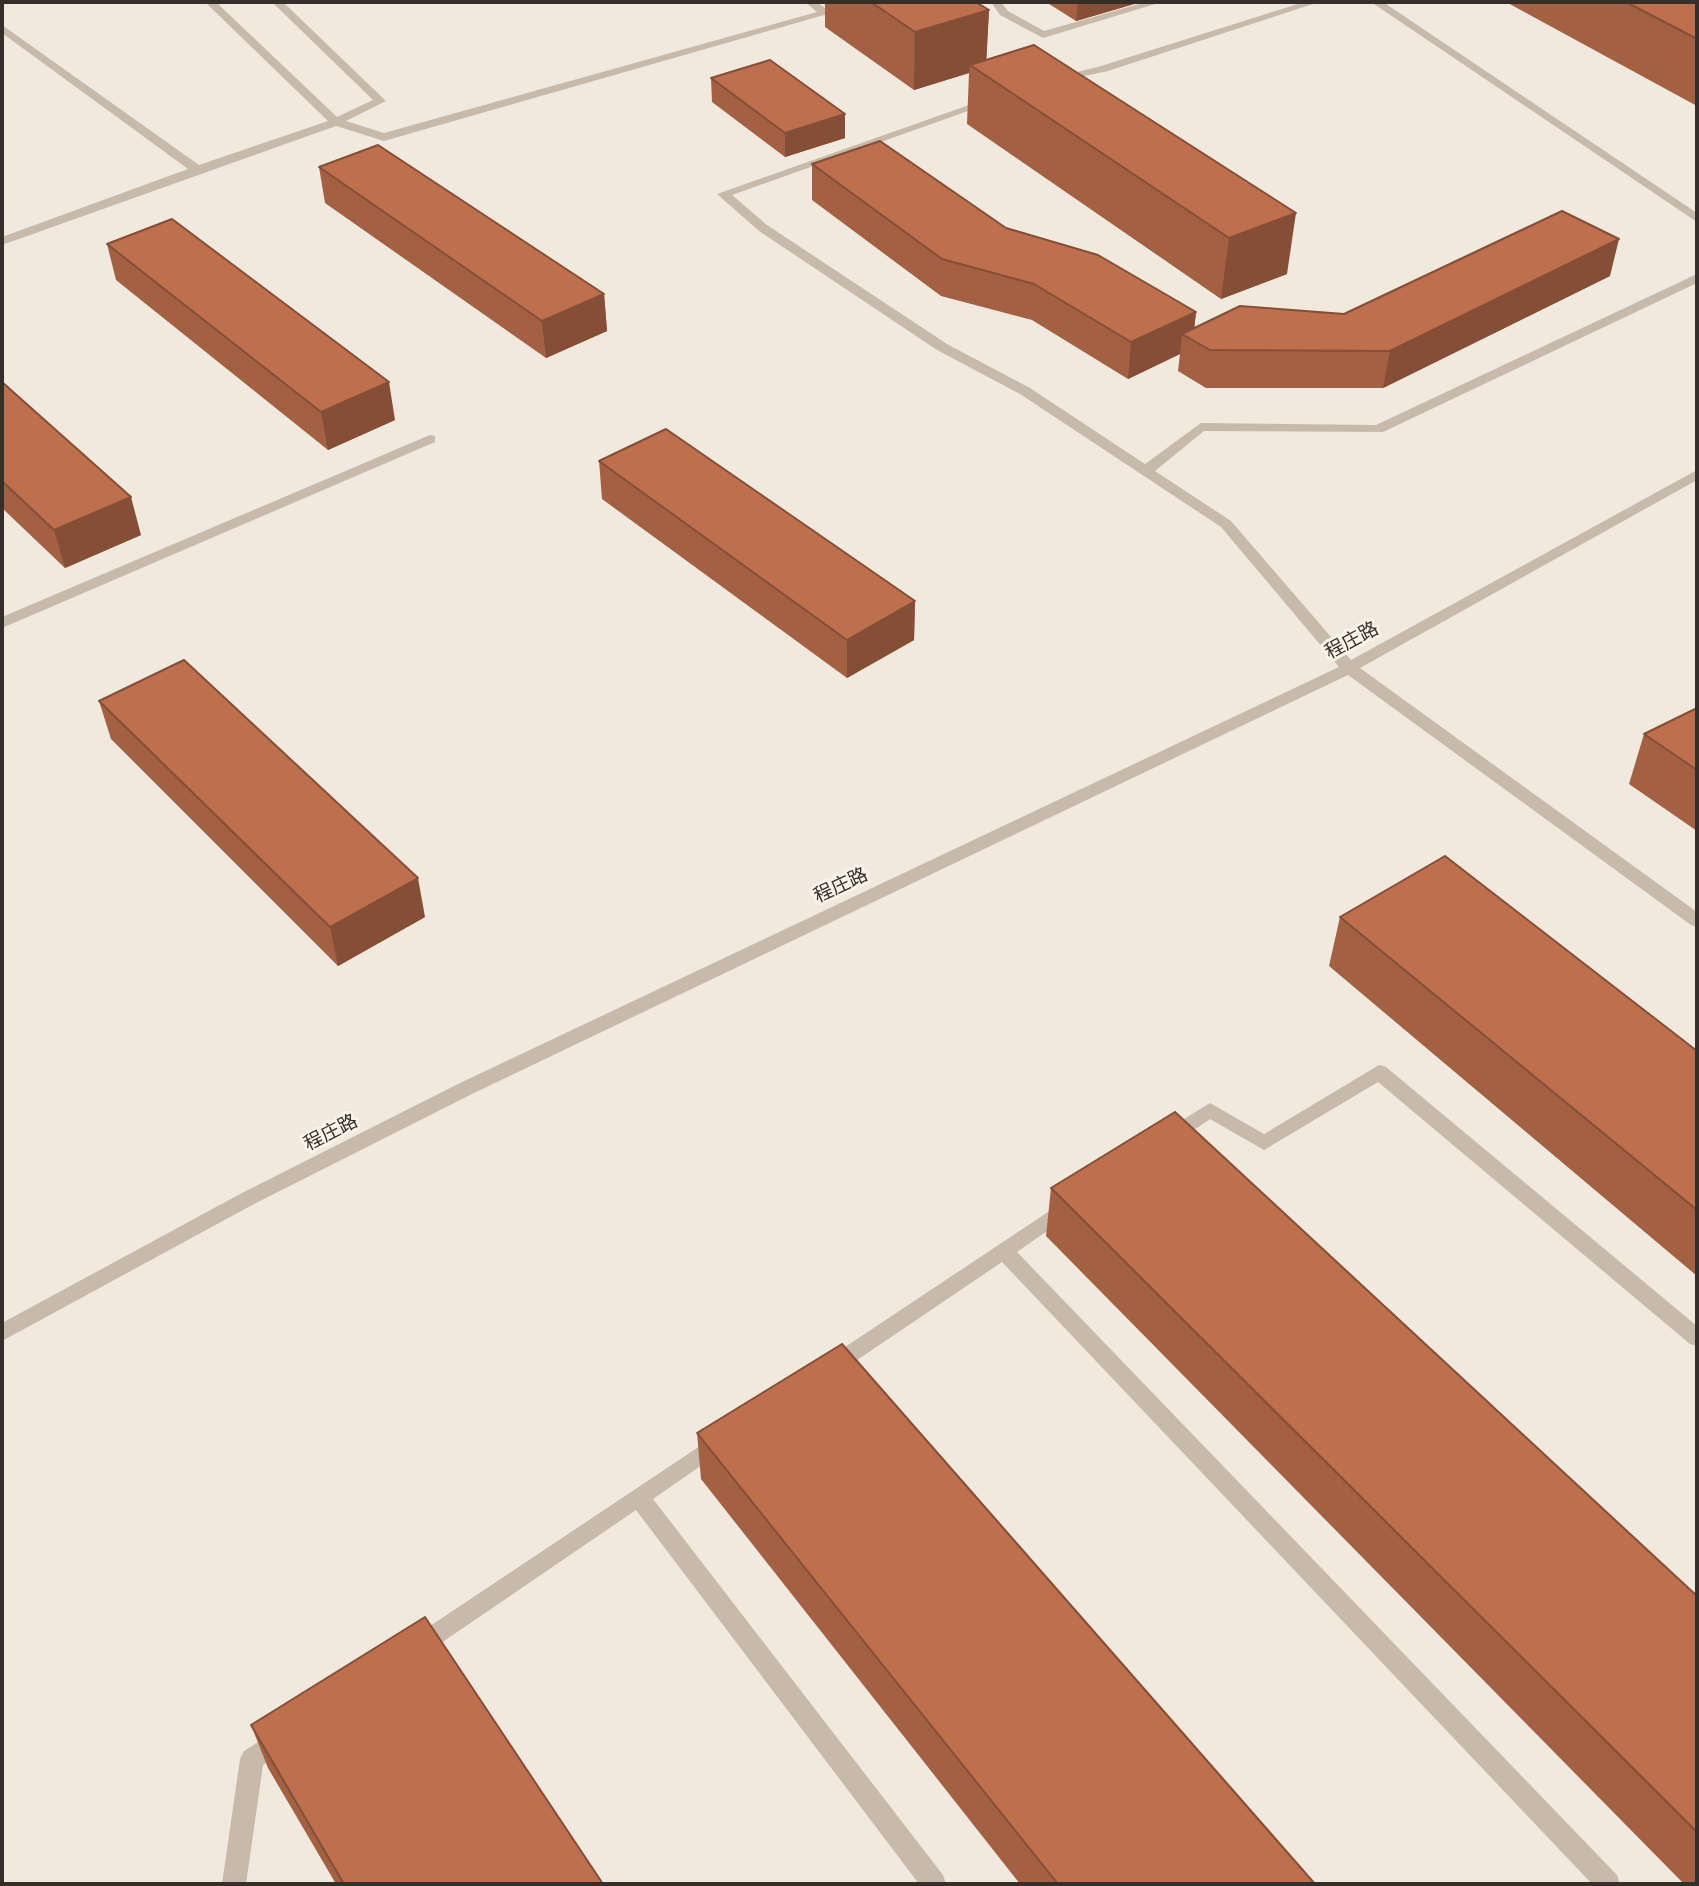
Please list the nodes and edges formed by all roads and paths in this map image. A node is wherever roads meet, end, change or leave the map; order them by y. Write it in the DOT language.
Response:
graph roads {
  1 [pos="210,2"];
  2 [pos="277,2"];
  3 [pos="810,2"];
  4 [pos="996,2"];
  5 [pos="1157,2"];
  6 [pos="1314,2"];
  7 [pos="1376,2"];
  8 [pos="2,28"];
  9 [pos="1046,82"];
  10 [pos="1008,96"];
  11 [pos="336,122"];
  12 [pos="197,170"];
  13 [pos="1697,218"];
  14 [pos="2,241"];
  15 [pos="1697,278"];
  16 [pos="430,439"];
  17 [pos="1146,471"];
  18 [pos="1697,474"];
  19 [pos="2,623"];
  20 [pos="1349,668"];
  21 [pos="1697,921"];
  22 [pos="1153,1149"];
  23 [pos="1083,1196"];
  24 [pos="1003,1250"];
  25 [pos="2,1333"];
  26 [pos="1697,1338"];
  27 [pos="809,1381"];
  28 [pos="730,1435"];
  29 [pos="639,1497"];
  30 [pos="400,1658"];
  31 [pos="298,1728"];
  32 [pos="234,1884"];
  33 [pos="934,1884"];
  34 [pos="1608,1884"];
  1 -- 11 [label="street"];
  2 -- 11 [label="street"];
  3 -- 11 [label="street"];
  4 -- 5 [label="street"];
  6 -- 9 [label="street"];
  7 -- 13 [label="street"];
  8 -- 12 [label="street"];
  10 -- 17 [label="street"];
  11 -- 12 [label="street"];
  12 -- 14 [label="street"];
  15 -- 17 [label="street"];
  16 -- 19 [label="street"];
  17 -- 20 [label="street"];
  18 -- 20 [label="street, 程庄路"];
  20 -- 21 [label="street"];
  20 -- 25 [label="street, 程庄路"];
  22 -- 26 [label="street"];
  23 -- 24 [label="street"];
  24 -- 27 [label="street"];
  24 -- 34 [label="street"];
  28 -- 29 [label="street"];
  29 -- 30 [label="street"];
  29 -- 33 [label="street"];
  31 -- 32 [label="street"];
}
